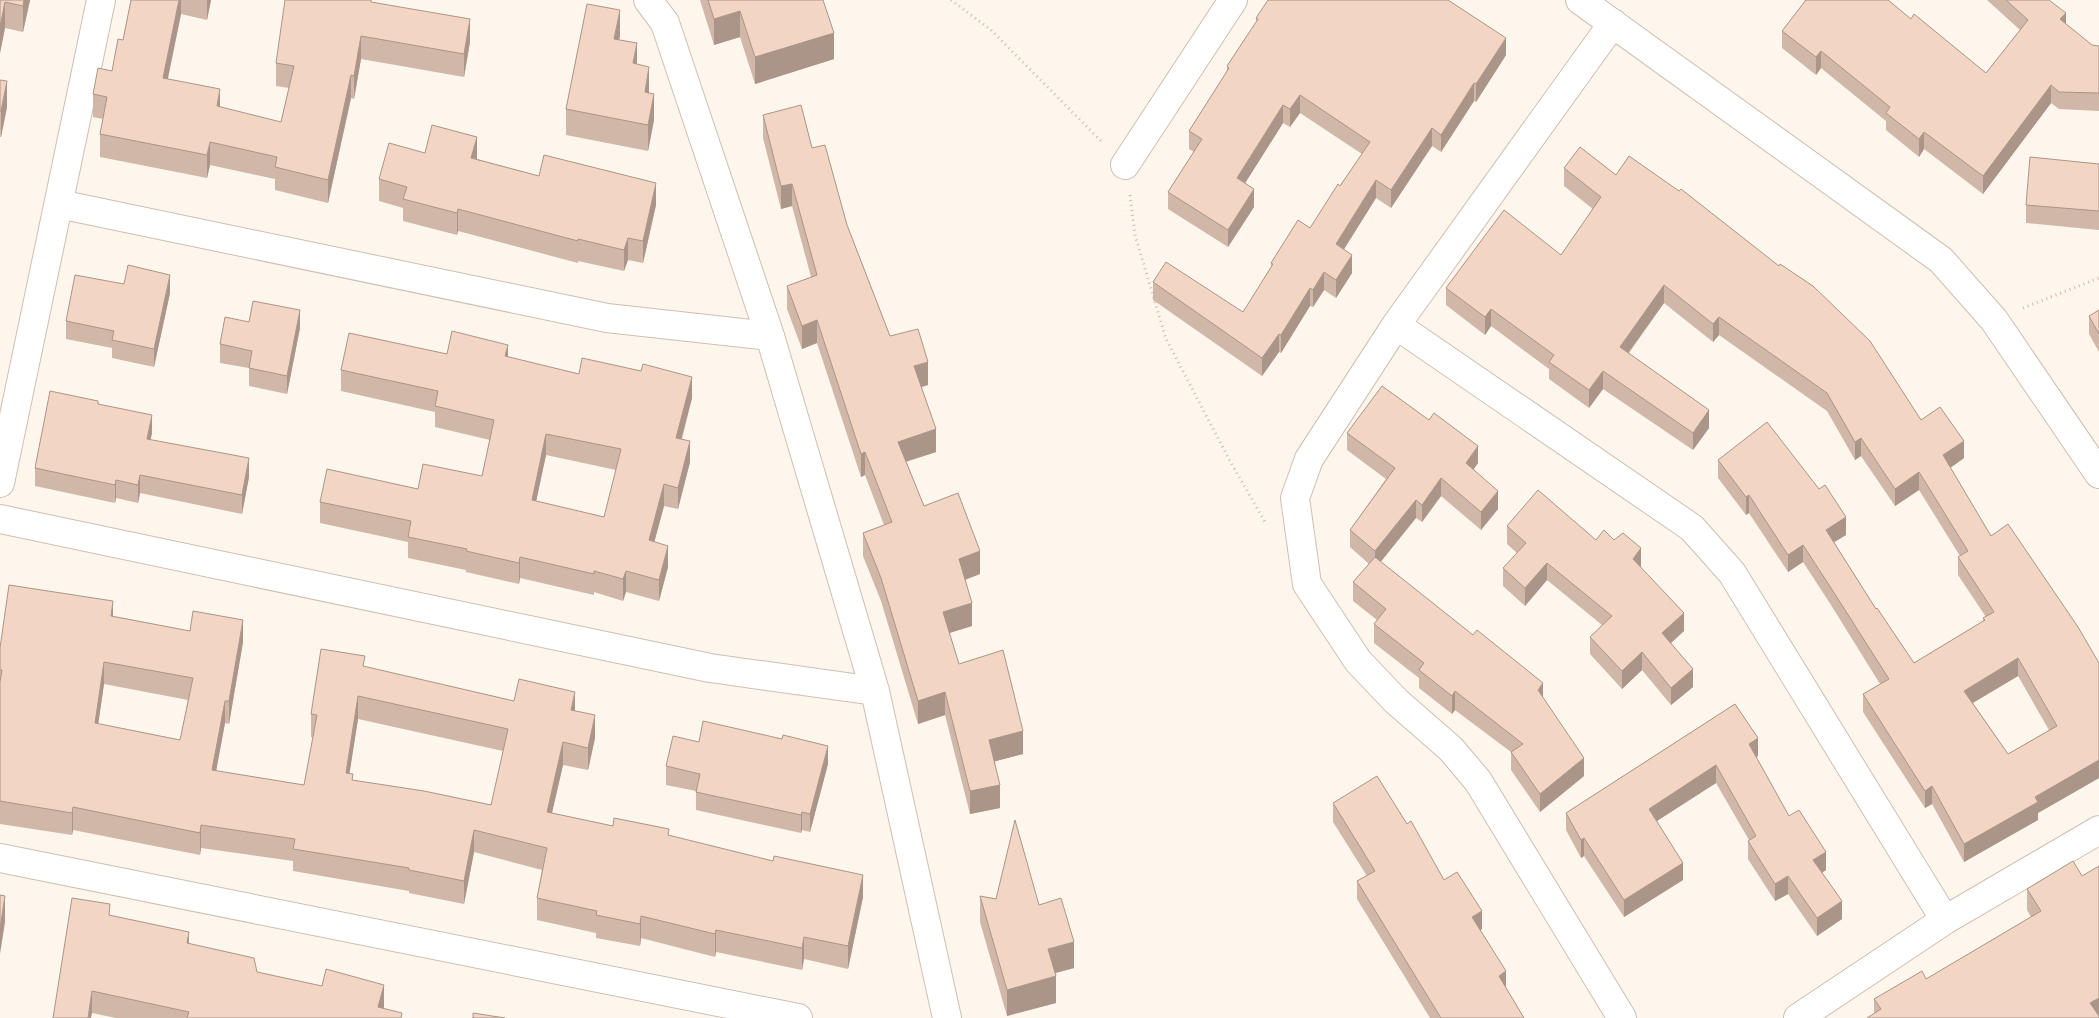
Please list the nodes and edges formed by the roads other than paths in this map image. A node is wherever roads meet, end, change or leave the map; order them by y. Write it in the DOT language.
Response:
graph roads {
  1 [pos="101,0"];
  2 [pos="648,0"];
  3 [pos="1234,0"];
  4 [pos="1580,0"];
  5 [pos="1613,22"];
  6 [pos="1125,165"];
  7 [pos="59,204"];
  8 [pos="1396,325"];
  9 [pos="770,336"];
  10 [pos="2099,474"];
  11 [pos="0,483"];
  12 [pos="0,520"];
  13 [pos="875,691"];
  14 [pos="2099,830"];
  15 [pos="0,858"];
  16 [pos="1945,920"];
  17 [pos="798,1018"];
  18 [pos="946,1018"];
  19 [pos="1622,1018"];
  20 [pos="1798,1018"];
  1 -- 7 [label="street"];
  2 -- 9 [label="street"];
  3 -- 6 [label="street"];
  4 -- 5 [label="street"];
  5 -- 8 [label="street"];
  5 -- 10 [label="street"];
  7 -- 9 [label="street"];
  7 -- 11 [label="street"];
  8 -- 16 [label="street"];
  8 -- 19 [label="street"];
  9 -- 13 [label="street"];
  12 -- 13 [label="street"];
  13 -- 18 [label="street"];
  14 -- 16 [label="street"];
  15 -- 17 [label="street"];
  16 -- 20 [label="street"];
}
